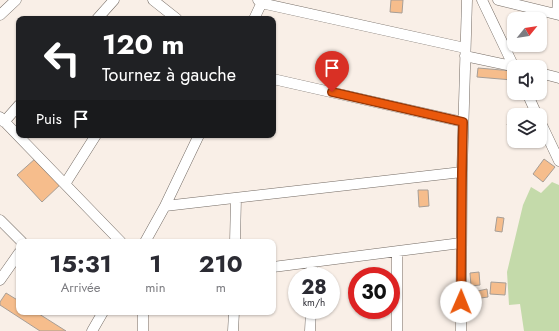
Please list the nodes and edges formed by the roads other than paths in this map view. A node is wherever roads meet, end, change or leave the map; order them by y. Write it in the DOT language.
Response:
graph roads {
  1 [pos="16,0"];
  2 [pos="114,0"];
  3 [pos="153,0"];
  4 [pos="467,0"];
  5 [pos="482,0"];
  6 [pos="498,0"];
  7 [pos="558,0"];
  8 [pos="261,1"];
  9 [pos="0,14"];
  10 [pos="558,15"];
  11 [pos="100,16"];
  12 [pos="171,16"];
  13 [pos="255,16"];
  14 [pos="465,52"];
  15 [pos="512,60"];
  16 [pos="507,65"];
  17 [pos="547,75"];
  18 [pos="559,78"];
  19 [pos="276,80"];
  20 [pos="16,108"];
  21 [pos="2,119"];
  22 [pos="463,122"];
  23 [pos="16,133"];
  24 [pos="547,135"];
  25 [pos="20,138"];
  26 [pos="94,138"];
  27 [pos="198,138"];
  28 [pos="559,160"];
  29 [pos="462,172"];
  30 [pos="65,184"];
  31 [pos="236,198"];
  32 [pos="165,206"];
  33 [pos="0,220"];
  34 [pos="19,239"];
  35 [pos="118,239"];
  36 [pos="147,239"];
  37 [pos="235,239"];
  38 [pos="461,243"];
  39 [pos="397,252"];
  40 [pos="16,257"];
  41 [pos="312,262"];
  42 [pos="276,267"];
  43 [pos="312,267"];
  44 [pos="0,280"];
  45 [pos="143,315"];
  46 [pos="234,315"];
  47 [pos="101,316"];
  48 [pos="311,319"];
  49 [pos="92,331"];
  50 [pos="143,331"];
  51 [pos="233,331"];
  52 [pos="310,331"];
  53 [pos="397,331"];
  54 [pos="460,331"];
  1 -- 9 [label="street"];
  2 -- 11 [label="street"];
  3 -- 12 [label="street"];
  4 -- 14 [label="street"];
  5 -- 15 [label="street"];
  6 -- 10 [label="street"];
  7 -- 10 [label="street"];
  8 -- 13 [label="street"];
  8 -- 14 [label="street"];
  14 -- 16 [label="street"];
  14 -- 22 [label="street"];
  17 -- 18 [label="street"];
  19 -- 22 [label="street"];
  20 -- 21 [label="street"];
  21 -- 23 [label="street"];
  22 -- 29 [label="street"];
  24 -- 28 [label="street"];
  25 -- 30 [label="street"];
  26 -- 30 [label="street"];
  27 -- 32 [label="street"];
  29 -- 31 [label="street"];
  29 -- 38 [label="street"];
  30 -- 35 [label="street"];
  31 -- 32 [label="street"];
  31 -- 37 [label="street"];
  32 -- 36 [label="street"];
  33 -- 34 [label="street"];
  38 -- 39 [label="street"];
  38 -- 54 [label="street"];
  39 -- 41 [label="street"];
  39 -- 53 [label="street"];
  40 -- 44 [label="street"];
  41 -- 42 [label="street"];
  41 -- 43 [label="street"];
  45 -- 50 [label="street"];
  46 -- 51 [label="street"];
  47 -- 49 [label="street"];
  48 -- 52 [label="street"];
}
